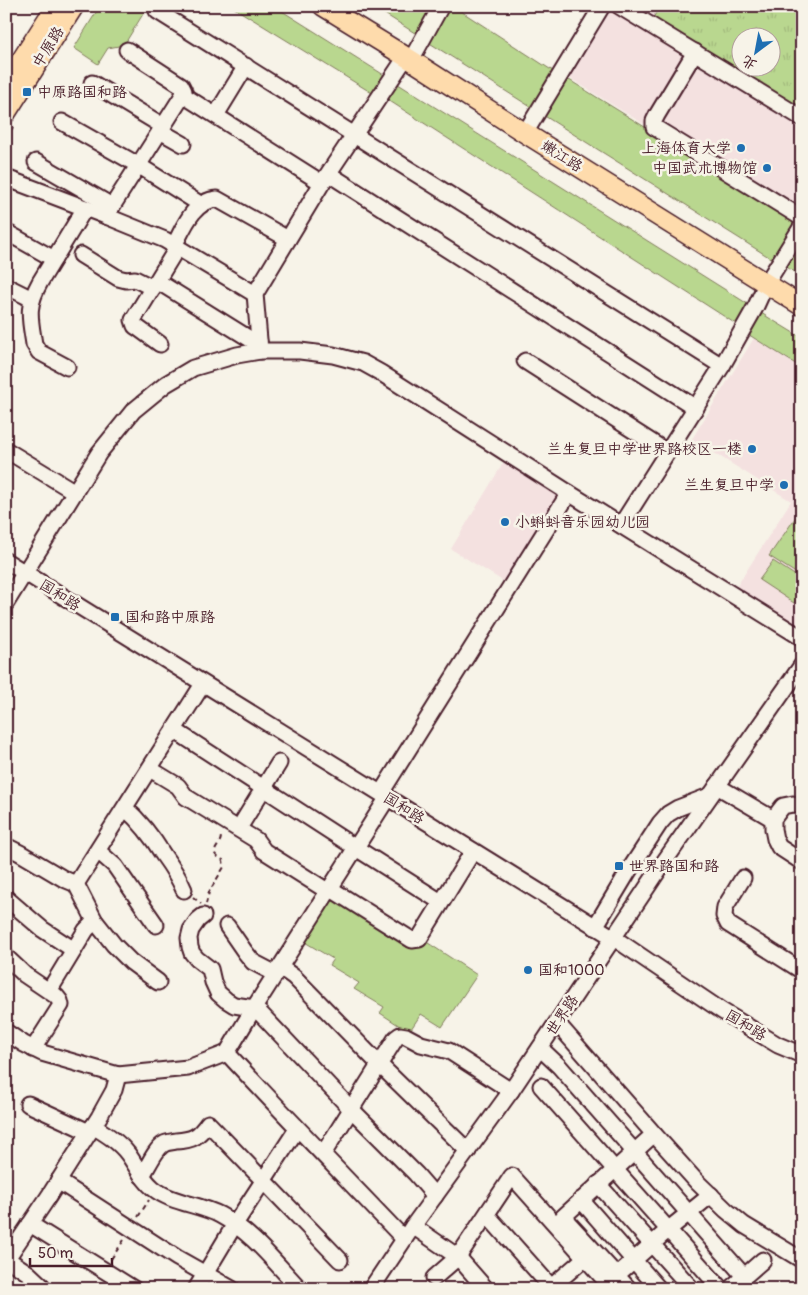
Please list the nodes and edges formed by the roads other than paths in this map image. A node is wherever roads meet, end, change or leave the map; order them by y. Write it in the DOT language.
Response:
graph roads {
  1 [pos="56,6"];
  2 [pos="74,6"];
  3 [pos="323,6"];
  4 [pos="442,6"];
  5 [pos="602,6"];
  6 [pos="619,6"];
  7 [pos="156,11"];
  8 [pos="127,50"];
  9 [pos="695,52"];
  10 [pos="408,58"];
  11 [pos="246,66"];
  12 [pos="92,83"];
  13 [pos="6,84"];
  14 [pos="183,95"];
  15 [pos="6,113"];
  16 [pos="216,115"];
  17 [pos="802,118"];
  18 [pos="62,122"];
  19 [pos="162,128"];
  20 [pos="525,133"];
  21 [pos="355,135"];
  22 [pos="183,144"];
  23 [pos="36,162"];
  24 [pos="138,166"];
  25 [pos="6,178"];
  26 [pos="326,178"];
  27 [pos="200,204"];
  28 [pos="85,208"];
  29 [pos="109,211"];
  30 [pos="802,218"];
  31 [pos="802,226"];
  32 [pos="6,232"];
  33 [pos="288,239"];
  34 [pos="175,247"];
  35 [pos="81,255"];
  36 [pos="54,259"];
  37 [pos="155,284"];
  38 [pos="766,284"];
  39 [pos="6,286"];
  40 [pos="255,294"];
  41 [pos="32,299"];
  42 [pos="802,306"];
  43 [pos="160,344"];
  44 [pos="260,346"];
  45 [pos="525,361"];
  46 [pos="722,366"];
  47 [pos="67,367"];
  48 [pos="696,408"];
  49 [pos="6,450"];
  50 [pos="667,452"];
  51 [pos="75,492"];
  52 [pos="569,494"];
  53 [pos="621,525"];
  54 [pos="6,561"];
  55 [pos="24,573"];
  56 [pos="6,603"];
  57 [pos="802,638"];
  58 [pos="802,665"];
  59 [pos="203,684"];
  60 [pos="174,730"];
  61 [pos="279,763"];
  62 [pos="150,768"];
  63 [pos="264,788"];
  64 [pos="713,791"];
  65 [pos="385,795"];
  66 [pos="802,806"];
  67 [pos="125,808"];
  68 [pos="773,819"];
  69 [pos="239,828"];
  70 [pos="6,846"];
  71 [pos="356,848"];
  72 [pos="98,851"];
  73 [pos="474,851"];
  74 [pos="802,862"];
  75 [pos="743,878"];
  76 [pos="76,884"];
  77 [pos="184,890"];
  78 [pos="330,890"];
  79 [pos="6,898"];
  80 [pos="442,902"];
  81 [pos="203,916"];
  82 [pos="96,922"];
  83 [pos="156,924"];
  84 [pos="227,926"];
  85 [pos="595,926"];
  86 [pos="614,938"];
  87 [pos="74,950"];
  88 [pos="6,957"];
  89 [pos="278,971"];
  90 [pos="802,971"];
  91 [pos="158,982"];
  92 [pos="49,991"];
  93 [pos="254,1008"];
  94 [pos="557,1023"];
  95 [pos="6,1032"];
  96 [pos="33,1048"];
  97 [pos="540,1048"];
  98 [pos="227,1053"];
  99 [pos="802,1055"];
  100 [pos="379,1064"];
  101 [pos="118,1075"];
  102 [pos="606,1079"];
  103 [pos="541,1086"];
  104 [pos="511,1091"];
  105 [pos="587,1098"];
  106 [pos="28,1104"];
  107 [pos="351,1109"];
  108 [pos="569,1117"];
  109 [pos="297,1128"];
  110 [pos="91,1129"];
  111 [pos="654,1134"];
  112 [pos="468,1151"];
  113 [pos="634,1152"];
  114 [pos="323,1154"];
  115 [pos="616,1169"];
  116 [pos="142,1176"];
  117 [pos="263,1180"];
  118 [pos="58,1181"];
  119 [pos="598,1184"];
  120 [pos="711,1195"];
  121 [pos="435,1196"];
  122 [pos="581,1200"];
  123 [pos="689,1212"];
  124 [pos="486,1215"];
  125 [pos="30,1224"];
  126 [pos="235,1224"];
  127 [pos="413,1226"];
  128 [pos="669,1229"];
  129 [pos="404,1240"];
  130 [pos="652,1245"];
  131 [pos="458,1257"];
  132 [pos="585,1258"];
  133 [pos="7,1259"];
  134 [pos="340,1260"];
  135 [pos="634,1260"];
  136 [pos="762,1260"];
  137 [pos="802,1260"];
  138 [pos="206,1274"];
  139 [pos="744,1276"];
  140 [pos="434,1278"];
  141 [pos="615,1282"];
  142 [pos="550,1288"];
  143 [pos="45,1289"];
  144 [pos="134,1289"];
  145 [pos="196,1289"];
  146 [pos="232,1289"];
  147 [pos="300,1289"];
  148 [pos="371,1289"];
  149 [pos="486,1289"];
  150 [pos="629,1289"];
  151 [pos="659,1289"];
  152 [pos="692,1289"];
  153 [pos="721,1289"];
  154 [pos="730,1289"];
  1 -- 13 [label="main road, 中原路"];
  2 -- 15 [label="main road, 中原路"];
  3 -- 10 [label="main road, 嫩江路"];
  4 -- 10 [label="street"];
  5 -- 20 [label="street"];
  6 -- 9 [label="street"];
  7 -- 11 [label="street"];
  8 -- 14 [label="street"];
  9 -- 17 [label="street"];
  9 -- 30 [label="street"];
  10 -- 20 [label="main road, 嫩江路"];
  10 -- 21 [label="street"];
  11 -- 16 [label="street"];
  11 -- 21 [label="street"];
  12 -- 19 [label="street"];
  14 -- 16 [label="street"];
  14 -- 19 [label="street"];
  16 -- 26 [label="street"];
  18 -- 24 [label="street"];
  19 -- 22 [label="street"];
  19 -- 24 [label="street"];
  20 -- 38 [label="main road, 嫩江路"];
  21 -- 26 [label="street"];
  21 -- 46 [label="street"];
  23 -- 29 [label="street"];
  24 -- 27 [label="street"];
  24 -- 29 [label="street"];
  25 -- 28 [label="street"];
  26 -- 33 [label="street"];
  26 -- 48 [label="street"];
  27 -- 33 [label="street"];
  27 -- 34 [label="street"];
  28 -- 29 [label="street"];
  28 -- 36 [label="street"];
  29 -- 34 [label="street"];
  31 -- 38 [label="street"];
  32 -- 36 [label="street"];
  33 -- 40 [label="street"];
  34 -- 37 [label="street"];
  34 -- 40 [label="street"];
  35 -- 37 [label="street"];
  36 -- 41 [label="street"];
  37 -- 43 [label="street"];
  37 -- 44 [label="street"];
  38 -- 42 [label="main road, 嫩江路"];
  38 -- 46 [label="street"];
  39 -- 41 [label="street"];
  40 -- 44 [label="street"];
  41 -- 47 [label="street"];
  44 -- 51 [label="street"];
  44 -- 52 [label="street"];
  45 -- 50 [label="street"];
  46 -- 48 [label="street"];
  48 -- 50 [label="street"];
  49 -- 51 [label="street"];
  50 -- 53 [label="street"];
  51 -- 55 [label="street"];
  52 -- 53 [label="street"];
  52 -- 65 [label="street"];
  53 -- 57 [label="street"];
  54 -- 55 [label="street, 国和路"];
  55 -- 56 [label="street"];
  55 -- 59 [label="street, 国和路"];
  58 -- 64 [label="street, 世界路"];
  59 -- 60 [label="street"];
  59 -- 65 [label="street, 国和路"];
  60 -- 62 [label="street"];
  60 -- 63 [label="street"];
  61 -- 63 [label="street"];
  62 -- 67 [label="street"];
  62 -- 69 [label="street"];
  63 -- 69 [label="street"];
  63 -- 71 [label="street"];
  64 -- 68 [label="street"];
  64 -- 85 [label="street"];
  64 -- 86 [label="street, 世界路"];
  65 -- 71 [label="street"];
  65 -- 73 [label="street, 国和路"];
  66 -- 68 [label="street"];
  67 -- 72 [label="street"];
  67 -- 77 [label="street"];
  68 -- 74 [label="street"];
  69 -- 78 [label="street"];
  70 -- 76 [label="street"];
  71 -- 78 [label="street"];
  71 -- 80 [label="street"];
  72 -- 76 [label="street"];
  72 -- 83 [label="street"];
  73 -- 80 [label="street"];
  73 -- 85 [label="street, 国和路"];
  75 -- 90 [label="street"];
  76 -- 82 [label="street"];
  78 -- 80 [label="street"];
  78 -- 89 [label="street"];
  79 -- 87 [label="street"];
  81 -- 93 [label="street"];
  82 -- 87 [label="street"];
  82 -- 91 [label="street"];
  84 -- 89 [label="street"];
  85 -- 86 [label="street, 国和路"];
  86 -- 94 [label="street, 世界路"];
  86 -- 99 [label="street, 国和路"];
  87 -- 92 [label="street"];
  88 -- 92 [label="street"];
  89 -- 93 [label="street"];
  89 -- 100 [label="street"];
  92 -- 96 [label="street"];
  93 -- 98 [label="street"];
  93 -- 107 [label="street"];
  94 -- 97 [label="street, 世界路"];
  94 -- 102 [label="street"];
  95 -- 96 [label="street"];
  96 -- 101 [label="street"];
  97 -- 104 [label="street, 世界路"];
  97 -- 105 [label="street"];
  98 -- 101 [label="street"];
  98 -- 109 [label="street"];
  100 -- 104 [label="street"];
  100 -- 107 [label="street"];
  100 -- 112 [label="street"];
  101 -- 110 [label="street"];
  102 -- 105 [label="street"];
  102 -- 111 [label="street"];
  103 -- 108 [label="street"];
  104 -- 112 [label="street, 世界路"];
  105 -- 108 [label="street"];
  105 -- 113 [label="street"];
  106 -- 110 [label="street"];
  107 -- 114 [label="street"];
  107 -- 121 [label="street"];
  108 -- 115 [label="street"];
  109 -- 114 [label="street"];
  109 -- 117 [label="street"];
  110 -- 116 [label="street"];
  110 -- 118 [label="street"];
  111 -- 113 [label="street"];
  111 -- 120 [label="street"];
  112 -- 121 [label="street, 世界路"];
  113 -- 115 [label="street"];
  113 -- 123 [label="street"];
  114 -- 129 [label="street"];
  115 -- 119 [label="street"];
  115 -- 128 [label="street"];
  116 -- 117 [label="street"];
  116 -- 126 [label="street"];
  117 -- 126 [label="street"];
  117 -- 134 [label="street"];
  118 -- 125 [label="street"];
  118 -- 138 [label="street"];
  119 -- 122 [label="street"];
  119 -- 130 [label="street"];
  120 -- 123 [label="street"];
  120 -- 137 [label="street"];
  121 -- 127 [label="street, 世界路"];
  122 -- 135 [label="street"];
  122 -- 141 [label="street"];
  123 -- 128 [label="street"];
  123 -- 139 [label="street"];
  124 -- 131 [label="street"];
  124 -- 132 [label="street"];
  124 -- 142 [label="street"];
  125 -- 133 [label="street"];
  125 -- 144 [label="street"];
  126 -- 138 [label="street"];
  126 -- 147 [label="street"];
  127 -- 129 [label="street, 世界路"];
  127 -- 131 [label="street"];
  128 -- 130 [label="street"];
  128 -- 153 [label="street"];
  129 -- 148 [label="street, 世界路"];
  130 -- 135 [label="street"];
  130 -- 152 [label="street"];
  131 -- 140 [label="street"];
  131 -- 149 [label="street"];
  132 -- 141 [label="street"];
  132 -- 142 [label="street"];
  133 -- 143 [label="street"];
  135 -- 141 [label="street"];
  135 -- 151 [label="street"];
  136 -- 139 [label="street"];
  138 -- 145 [label="street"];
  138 -- 146 [label="street"];
  139 -- 154 [label="street"];
  141 -- 150 [label="street"];
}
